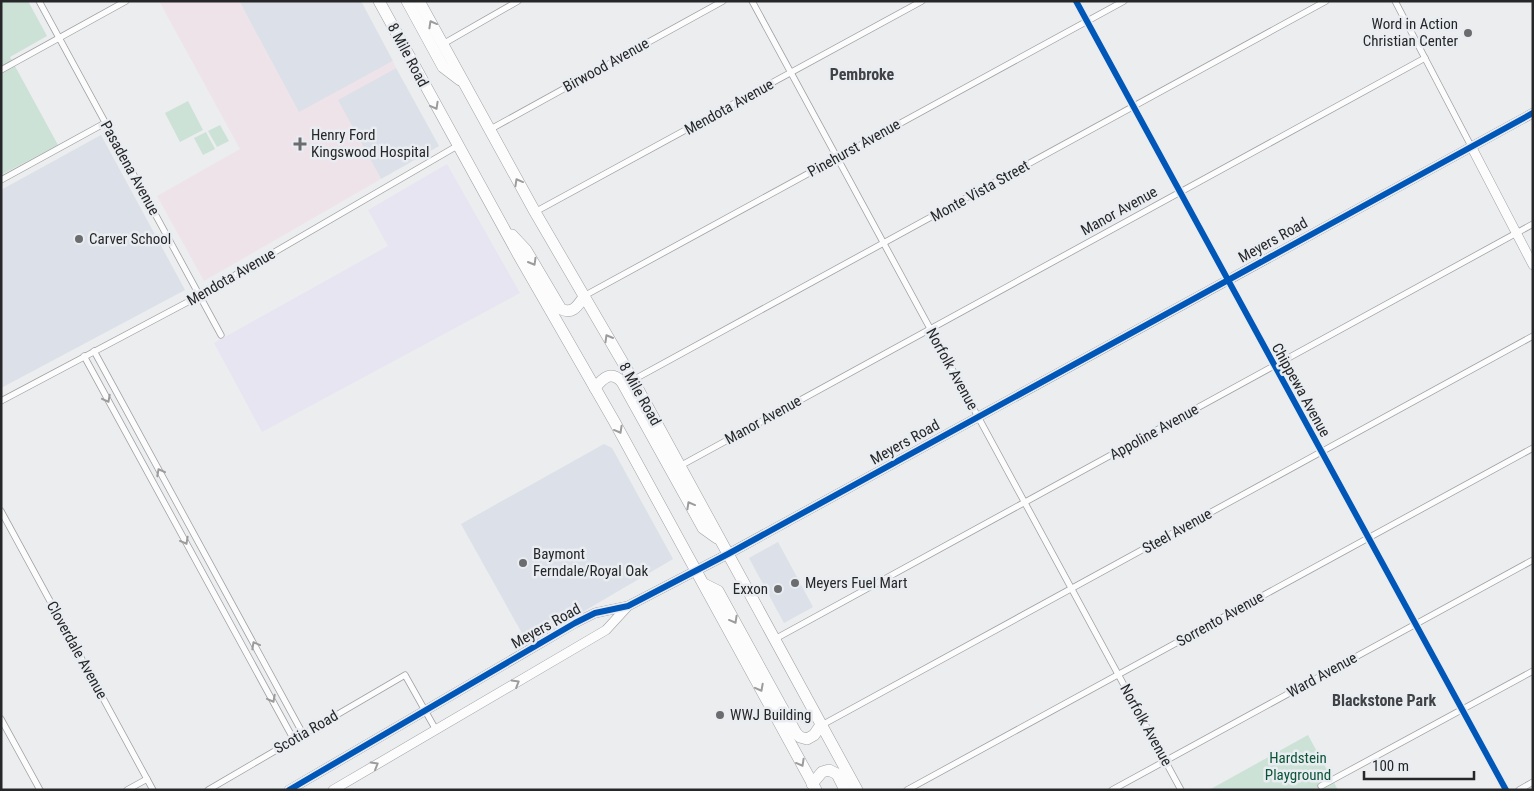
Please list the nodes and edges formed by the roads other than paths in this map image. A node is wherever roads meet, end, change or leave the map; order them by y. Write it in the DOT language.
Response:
graph roads {
  1 [pos="39,1"];
  2 [pos="126,1"];
  3 [pos="379,1"];
  4 [pos="392,1"];
  5 [pos="407,1"];
  6 [pos="419,1"];
  7 [pos="518,1"];
  8 [pos="724,1"];
  9 [pos="752,1"];
  10 [pos="922,1"];
  11 [pos="1076,1"];
  12 [pos="1124,1"];
  13 [pos="1326,1"];
  14 [pos="1394,1"];
  15 [pos="384,12"];
  16 [pos="1087,22"];
  17 [pos="59,38"];
  18 [pos="443,44"];
  19 [pos="1425,58"];
  20 [pos="1,70"];
  21 [pos="791,73"];
  22 [pos="463,82"];
  23 [pos="1133,107"];
  24 [pos="1533,113"];
  25 [pos="105,123"];
  26 [pos="489,130"];
  27 [pos="457,146"];
  28 [pos="1472,146"];
  29 [pos="836,158"];
  30 [pos="1,180"];
  31 [pos="1179,192"];
  32 [pos="535,212"];
  33 [pos="1533,224"];
  34 [pos="501,225"];
  35 [pos="1516,234"];
  36 [pos="884,244"];
  37 [pos="1533,265"];
  38 [pos="1227,280"];
  39 [pos="199,296"];
  40 [pos="584,297"];
  41 [pos="930,329"];
  42 [pos="220,335"];
  43 [pos="1533,336"];
  44 [pos="94,351"];
  45 [pos="84,356"];
  46 [pos="1274,366"];
  47 [pos="633,380"];
  48 [pos="595,388"];
  49 [pos="1,401"];
  50 [pos="978,416"];
  51 [pos="137,429"];
  52 [pos="127,435"];
  53 [pos="1533,448"];
  54 [pos="1321,452"];
  55 [pos="680,466"];
  56 [pos="171,491"];
  57 [pos="161,497"];
  58 [pos="1024,502"];
  59 [pos="1,511"];
  60 [pos="1368,538"];
  61 [pos="721,541"];
  62 [pos="204,552"];
  63 [pos="728,554"];
  64 [pos="194,558"];
  65 [pos="1533,560"];
  66 [pos="696,570"];
  67 [pos="704,584"];
  68 [pos="1071,588"];
  69 [pos="628,606"];
  70 [pos="1415,624"];
  71 [pos="774,639"];
  72 [pos="267,668"];
  73 [pos="1533,671"];
  74 [pos="257,673"];
  75 [pos="1118,674"];
  76 [pos="1462,710"];
  77 [pos="425,711"];
  78 [pos="1,720"];
  79 [pos="821,725"];
  80 [pos="436,730"];
  81 [pos="304,734"];
  82 [pos="294,740"];
  83 [pos="1165,760"];
  84 [pos="147,779"];
  85 [pos="1533,782"];
  86 [pos="1321,786"];
  87 [pos="814,787"];
  88 [pos="40,790"];
  89 [pos="127,790"];
  90 [pos="153,790"];
  91 [pos="208,790"];
  92 [pos="289,790"];
  93 [pos="333,790"];
  94 [pos="846,790"];
  95 [pos="857,790"];
  96 [pos="908,790"];
  97 [pos="1112,790"];
  98 [pos="1181,790"];
  99 [pos="1506,790"];
  100 [pos="1519,790"];
  1 -- 17 [label="street, Pasadena Avenue"];
  2 -- 17 [label="street"];
  3 -- 15 [label="highway, 8 Mile Road"];
  4 -- 15 [label="highway"];
  5 -- 22 [label="highway"];
  18 -- 6 [label="highway, 8 Mile Road, one-way"];
  7 -- 18 [label="street"];
  8 -- 26 [label="street, Birwood Avenue"];
  9 -- 21 [label="street, Norfolk Avenue"];
  10 -- 21 [label="street, Mendota Avenue"];
  11 -- 16 [label="street, Chippewa Avenue"];
  12 -- 16 [label="street, Pinehurst Avenue"];
  13 -- 23 [label="street, Monte Vista Street"];
  14 -- 19 [label="street"];
  15 -- 27 [label="highway, 8 Mile Road, one-way"];
  16 -- 23 [label="street, Chippewa Avenue"];
  16 -- 29 [label="street, Pinehurst Avenue"];
  17 -- 20 [label="street"];
  17 -- 25 [label="street, Pasadena Avenue"];
  18 -- 22 [label="highway, 8 Mile Road"];
  19 -- 28 [label="street"];
  19 -- 31 [label="street, Manor Avenue"];
  21 -- 29 [label="street, Norfolk Avenue"];
  21 -- 32 [label="street, Mendota Avenue"];
  22 -- 26 [label="highway, 8 Mile Road"];
  23 -- 31 [label="street, Chippewa Avenue"];
  23 -- 36 [label="street, Monte Vista Street"];
  24 -- 28 [label="street, Meyers Road"];
  25 -- 30 [label="street"];
  25 -- 39 [label="street, Pasadena Avenue"];
  32 -- 26 [label="highway, 8 Mile Road, one-way"];
  27 -- 34 [label="highway, 8 Mile Road"];
  27 -- 39 [label="street, Mendota Avenue"];
  28 -- 35 [label="street"];
  28 -- 38 [label="street, Meyers Road"];
  29 -- 36 [label="street, Norfolk Avenue"];
  29 -- 40 [label="street, Pinehurst Avenue"];
  31 -- 38 [label="street, Chippewa Avenue"];
  31 -- 41 [label="street, Manor Avenue"];
  32 -- 40 [label="highway, 8 Mile Road"];
  33 -- 35 [label="street, Appoline Avenue"];
  34 -- 40 [label="highway, one-way"];
  34 -- 48 [label="highway, 8 Mile Road"];
  35 -- 37 [label="street"];
  35 -- 46 [label="street, Appoline Avenue"];
  36 -- 41 [label="street, Norfolk Avenue"];
  36 -- 47 [label="street, Monte Vista Street"];
  38 -- 46 [label="street, Chippewa Avenue"];
  38 -- 50 [label="street, Meyers Road"];
  39 -- 42 [label="street, Pasadena Avenue"];
  39 -- 44 [label="street, Mendota Avenue"];
  47 -- 40 [label="highway, 8 Mile Road, one-way"];
  41 -- 50 [label="street, Norfolk Avenue"];
  41 -- 55 [label="street, Manor Avenue"];
  43 -- 54 [label="street, Steel Avenue"];
  44 -- 45 [label="street, Mendota Avenue"];
  44 -- 51 [label="street"];
  45 -- 49 [label="street, Mendota Avenue"];
  45 -- 52 [label="street, one-way"];
  46 -- 54 [label="street, Chippewa Avenue"];
  46 -- 58 [label="street, Appoline Avenue"];
  47 -- 55 [label="highway, 8 Mile Road"];
  61 -- 48 [label="highway, one-way"];
  48 -- 66 [label="highway, 8 Mile Road, one-way"];
  50 -- 58 [label="street, Norfolk Avenue"];
  50 -- 63 [label="street, Meyers Road"];
  51 -- 52 [label="street"];
  56 -- 51 [label="street, one-way"];
  52 -- 57 [label="street"];
  53 -- 60 [label="street, Sorrento Avenue"];
  54 -- 60 [label="street, Chippewa Avenue"];
  54 -- 68 [label="street, Steel Avenue"];
  55 -- 61 [label="highway, 8 Mile Road"];
  56 -- 57 [label="street"];
  56 -- 62 [label="street"];
  57 -- 64 [label="street, one-way"];
  58 -- 68 [label="street, Norfolk Avenue"];
  58 -- 71 [label="street, Appoline Avenue"];
  59 -- 84 [label="street, Cloverdale Avenue"];
  60 -- 70 [label="street, Chippewa Avenue"];
  60 -- 75 [label="street, Sorrento Avenue"];
  61 -- 63 [label="highway, 8 Mile Road"];
  62 -- 64 [label="street"];
  72 -- 62 [label="street, one-way"];
  63 -- 66 [label="street, Meyers Road"];
  63 -- 71 [label="highway, 8 Mile Road"];
  64 -- 74 [label="street"];
  65 -- 70 [label="street, Ward Avenue"];
  66 -- 67 [label="highway, 8 Mile Road"];
  66 -- 69 [label="street, Meyers Road"];
  67 -- 79 [label="highway, one-way"];
  67 -- 87 [label="highway, 8 Mile Road, one-way"];
  68 -- 75 [label="street, Norfolk Avenue"];
  68 -- 79 [label="street, Steel Avenue"];
  69 -- 77 [label="street, Meyers Road"];
  80 -- 69 [label="street, Meyers Road, one-way"];
  70 -- 76 [label="street, Chippewa Avenue"];
  70 -- 83 [label="street, Ward Avenue"];
  71 -- 79 [label="highway, 8 Mile Road"];
  72 -- 74 [label="street"];
  72 -- 81 [label="street"];
  73 -- 76 [label="street"];
  74 -- 82 [label="street, one-way"];
  75 -- 83 [label="street, Norfolk Avenue"];
  75 -- 96 [label="street, Sorrento Avenue"];
  76 -- 86 [label="street"];
  76 -- 99 [label="street, Chippewa Avenue"];
  77 -- 80 [label="street"];
  77 -- 81 [label="street, Scotia Road"];
  77 -- 92 [label="street, Meyers Road"];
  78 -- 88 [label="street"];
  79 -- 95 [label="highway, 8 Mile Road"];
  93 -- 80 [label="street, Meyers Road, one-way"];
  81 -- 82 [label="street, Scotia Road"];
  82 -- 91 [label="street, Scotia Road"];
  83 -- 97 [label="street, Ward Avenue"];
  83 -- 98 [label="street, Norfolk Avenue"];
  84 -- 89 [label="street"];
  84 -- 90 [label="street, Cloverdale Avenue"];
  85 -- 100 [label="street"];
  87 -- 94 [label="highway"];
}
